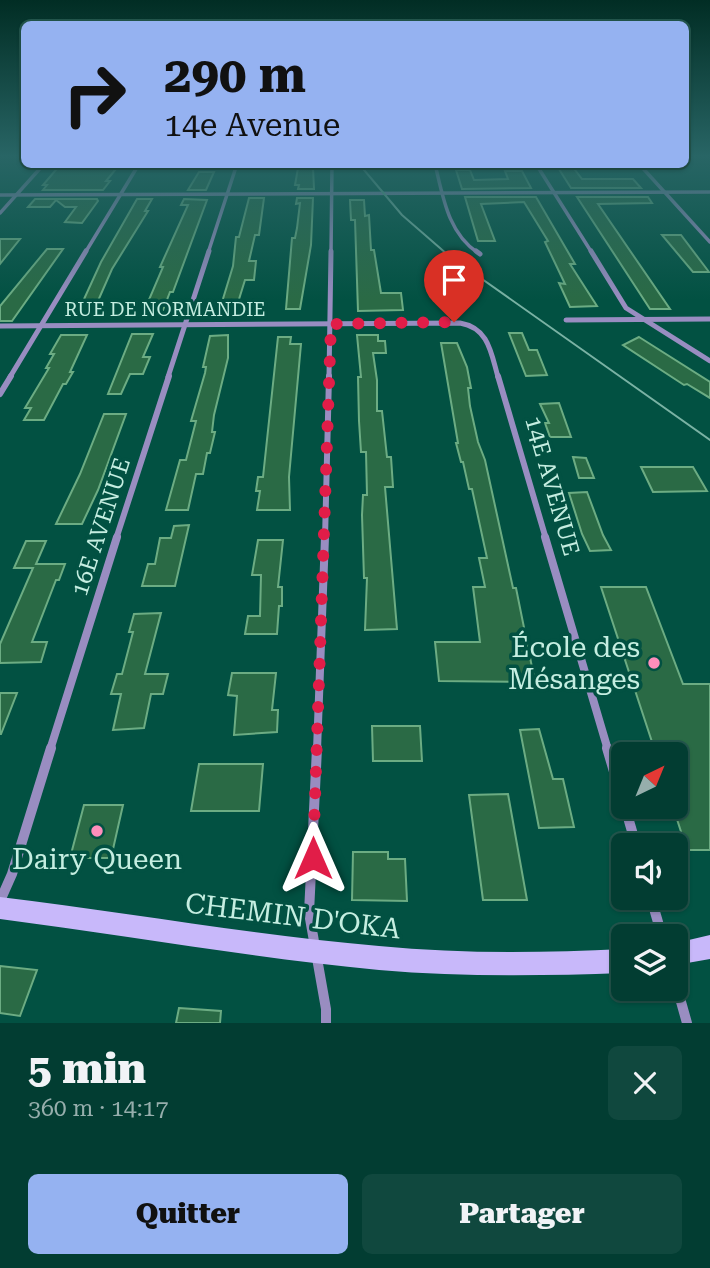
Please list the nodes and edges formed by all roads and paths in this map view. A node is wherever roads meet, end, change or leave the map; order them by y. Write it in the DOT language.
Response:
graph roads {
  1 [pos="114,205"];
  2 [pos="224,205"];
  3 [pos="332,205"];
  4 [pos="446,205"];
  5 [pos="560,205"];
  6 [pos="676,205"];
  7 [pos="710,242"];
  8 [pos="480,254"];
  9 [pos="710,319"];
  10 [pos="566,320"];
  11 [pos="643,320"];
  12 [pos="331,324"];
  13 [pos="187,325"];
  14 [pos="0,326"];
  15 [pos="43,326"];
  16 [pos="710,360"];
  17 [pos="0,394"];
  18 [pos="611,762"];
  19 [pos="0,901"];
  20 [pos="0,908"];
  21 [pos="710,947"];
  22 [pos="316,951"];
  23 [pos="688,952"];
  24 [pos="611,961"];
  25 [pos="681,1001"];
  26 [pos="326,1023"];
  27 [pos="687,1023"];
  1 -- 15 [label="street"];
  2 -- 13 [label="street, 16E AVENUE"];
  3 -- 12 [label="street"];
  4 -- 8 [label="street"];
  5 -- 11 [label="street"];
  6 -- 7 [label="street"];
  9 -- 11 [label="street"];
  10 -- 11 [label="street"];
  11 -- 16 [label="street"];
  12 -- 13 [label="street, RUE DE NORMANDIE"];
  12 -- 18 [label="street, 14E AVENUE"];
  12 -- 22 [label="street"];
  13 -- 15 [label="street, RUE DE NORMANDIE"];
  13 -- 19 [label="street, 16E AVENUE"];
  14 -- 15 [label="street, RUE DE NORMANDIE"];
  15 -- 17 [label="street"];
  20 -- 22 [label="main road, CHEMIN D'OKA"];
  21 -- 23 [label="main road"];
  22 -- 24 [label="main road, CHEMIN D'OKA"];
  22 -- 26 [label="street"];
  25 -- 27 [label="street"];
}
